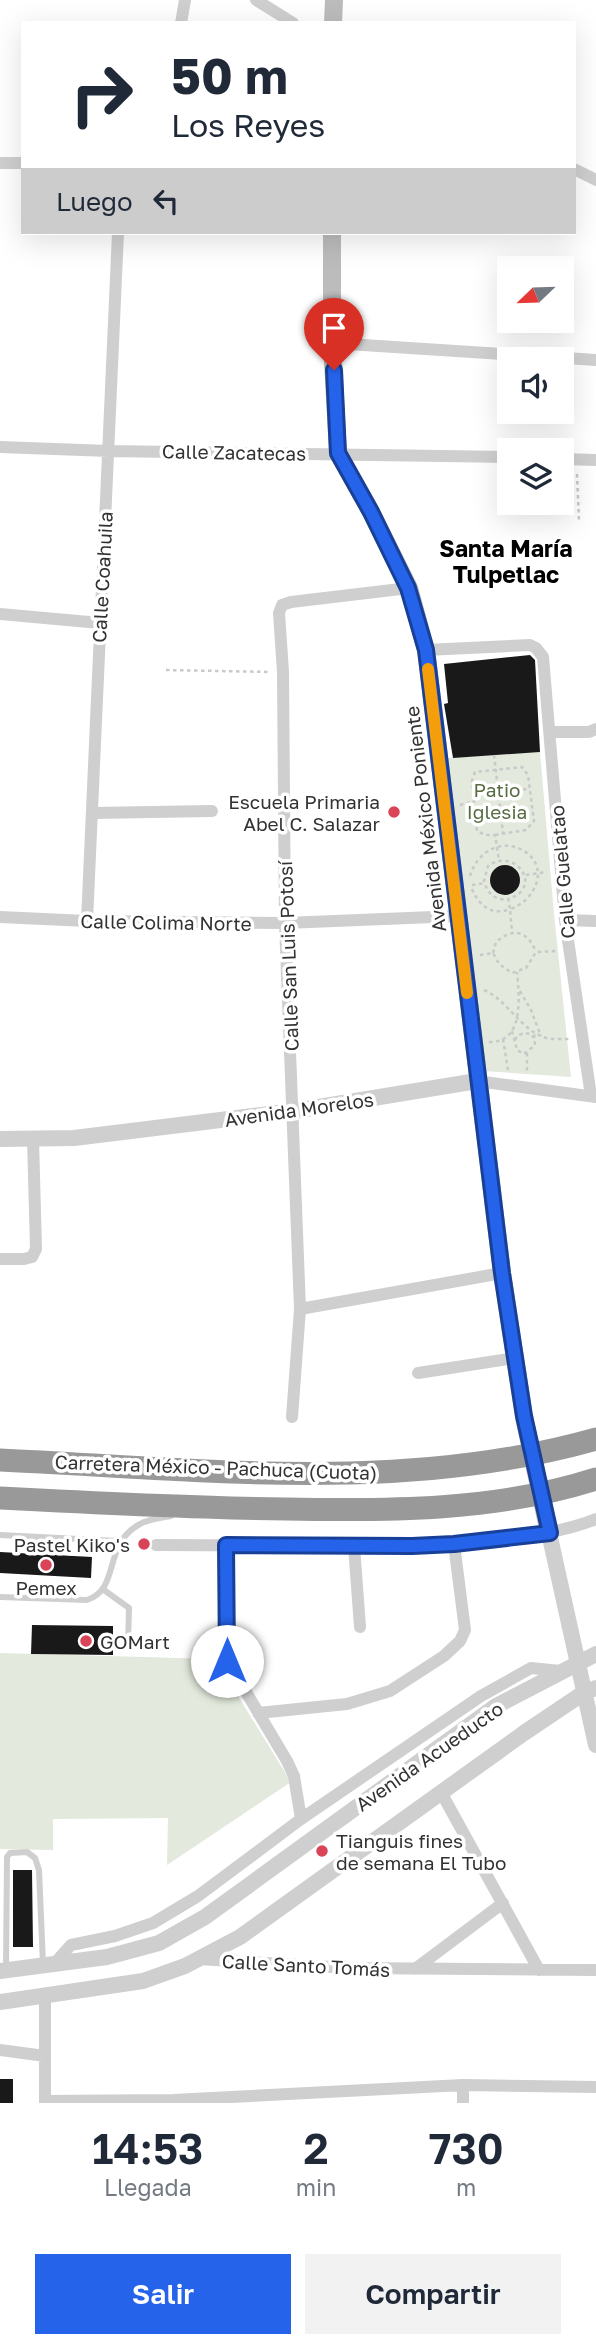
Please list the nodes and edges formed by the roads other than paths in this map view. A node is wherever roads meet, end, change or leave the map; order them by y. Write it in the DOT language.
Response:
graph roads {
  1 [pos="185,0"];
  2 [pos="256,0"];
  3 [pos="334,0"];
  4 [pos="181,21"];
  5 [pos="290,21"];
  6 [pos="333,21"];
  7 [pos="0,163"];
  8 [pos="21,163"];
  9 [pos="576,170"];
  10 [pos="596,180"];
  11 [pos="118,235"];
  12 [pos="332,235"];
  13 [pos="332,343"];
  14 [pos="596,360"];
  15 [pos="0,447"];
  16 [pos="109,451"];
  17 [pos="338,453"];
  18 [pos="497,457"];
  19 [pos="574,459"];
  20 [pos="596,460"];
  21 [pos="408,588"];
  22 [pos="0,614"];
  23 [pos="100,623"];
  24 [pos="426,650"];
  25 [pos="596,729"];
  26 [pos="550,732"];
  27 [pos="212,811"];
  28 [pos="92,813"];
  29 [pos="458,916"];
  30 [pos="0,917"];
  31 [pos="565,920"];
  32 [pos="87,921"];
  33 [pos="596,921"];
  34 [pos="285,923"];
  35 [pos="477,1081"];
  36 [pos="594,1096"];
  37 [pos="294,1111"];
  38 [pos="0,1139"];
  39 [pos="33,1139"];
  40 [pos="0,1259"];
  41 [pos="502,1273"];
  42 [pos="300,1309"];
  43 [pos="515,1358"];
  44 [pos="418,1373"];
  45 [pos="292,1417"];
  46 [pos="596,1439"];
  47 [pos="0,1460"];
  48 [pos="596,1479"];
  49 [pos="0,1498"];
  50 [pos="212,1508"];
  51 [pos="596,1519"];
  52 [pos="550,1533"];
  53 [pos="0,1535"];
  54 [pos="119,1541"];
  55 [pos="454,1544"];
  56 [pos="156,1545"];
  57 [pos="226,1545"];
  58 [pos="354,1546"];
  59 [pos="104,1590"];
  60 [pos="0,1597"];
  61 [pos="360,1628"];
  62 [pos="154,1644"];
  63 [pos="596,1654"];
  64 [pos="578,1662"];
  65 [pos="560,1671"];
  66 [pos="590,1690"];
  67 [pos="258,1713"];
  68 [pos="596,1745"];
  69 [pos="442,1794"];
  70 [pos="301,1819"];
  71 [pos="503,1903"];
  72 [pos="198,1959"];
  73 [pos="48,1965"];
  74 [pos="414,1969"];
  75 [pos="539,1970"];
  76 [pos="596,1970"];
  77 [pos="3,1971"];
  78 [pos="45,1996"];
  79 [pos="0,2002"];
  80 [pos="0,2050"];
  81 [pos="45,2056"];
  82 [pos="463,2085"];
  83 [pos="596,2088"];
  84 [pos="45,2102"];
  85 [pos="173,2102"];
  86 [pos="463,2103"];
  1 -- 4 [label="street"];
  2 -- 5 [label="street"];
  3 -- 6 [label="main road"];
  7 -- 8 [label="street"];
  9 -- 10 [label="street"];
  11 -- 16 [label="street, Calle Coahuila"];
  12 -- 13 [label="main road, Avenida México Poniente"];
  13 -- 14 [label="street"];
  13 -- 17 [label="main road, Avenida México Poniente"];
  15 -- 16 [label="street, Calle Zacatecas"];
  16 -- 17 [label="street, Calle Zacatecas"];
  16 -- 23 [label="street, Calle Coahuila"];
  17 -- 18 [label="street, Calle Zacatecas"];
  17 -- 21 [label="main road, Avenida México Poniente"];
  19 -- 20 [label="street"];
  21 -- 24 [label="main road, Avenida México Poniente"];
  21 -- 34 [label="street, Calle San Luis Potosí"];
  22 -- 23 [label="street"];
  23 -- 28 [label="street, Calle Coahuila"];
  24 -- 26 [label="street, Calle Guelatao"];
  24 -- 29 [label="main road, Avenida México Poniente"];
  25 -- 26 [label="street"];
  26 -- 31 [label="street, Calle Guelatao"];
  27 -- 28 [label="street"];
  28 -- 32 [label="street, Calle Coahuila"];
  29 -- 34 [label="street, Calle Colima Norte"];
  29 -- 35 [label="main road, Avenida México Poniente"];
  30 -- 32 [label="street, Calle Colima Norte"];
  31 -- 33 [label="street"];
  31 -- 36 [label="street, Calle Guelatao"];
  32 -- 34 [label="street, Calle Colima Norte"];
  34 -- 37 [label="street, Calle San Luis Potosí"];
  35 -- 36 [label="street, Avenida Morelos"];
  35 -- 37 [label="street, Avenida Morelos"];
  35 -- 41 [label="main road, Avenida México Poniente"];
  37 -- 39 [label="street, Avenida Morelos"];
  37 -- 42 [label="street, Calle San Luis Potosí"];
  38 -- 39 [label="street, Avenida Morelos"];
  39 -- 40 [label="street"];
  41 -- 42 [label="street"];
  41 -- 43 [label="main road, Avenida México Poniente"];
  42 -- 45 [label="street, Calle San Luis Potosí"];
  43 -- 44 [label="street"];
  43 -- 52 [label="main road, Avenida México Poniente"];
  46 -- 47 [label="highway, Carretera México - Pachuca (Cuota)"];
  48 -- 50 [label="highway, Carretera México - Pachuca (Cuota)"];
  49 -- 50 [label="highway, Carretera México - Pachuca (Cuota)"];
  50 -- 54 [label="lane"];
  51 -- 52 [label="street"];
  52 -- 55 [label="street"];
  52 -- 64 [label="street"];
  53 -- 54 [label="lane"];
  54 -- 59 [label="lane"];
  55 -- 58 [label="street"];
  55 -- 67 [label="street"];
  56 -- 57 [label="street"];
  57 -- 58 [label="street"];
  57 -- 67 [label="street"];
  58 -- 61 [label="street"];
  59 -- 60 [label="lane"];
  59 -- 62 [label="lane"];
  63 -- 64 [label="street, Avenida Acueducto"];
  64 -- 65 [label="street, Avenida Acueducto"];
  64 -- 66 [label="street"];
  65 -- 70 [label="street"];
  65 -- 73 [label="street, Avenida Acueducto"];
  66 -- 68 [label="street"];
  66 -- 69 [label="street, Avenida Acueducto"];
  67 -- 70 [label="street"];
  69 -- 71 [label="street"];
  69 -- 72 [label="street, Avenida Acueducto"];
  70 -- 73 [label="street"];
  71 -- 74 [label="street, Calle Santo Tomás"];
  71 -- 75 [label="street"];
  72 -- 74 [label="street, Calle Santo Tomás"];
  72 -- 78 [label="street, Avenida Acueducto"];
  73 -- 77 [label="street, Avenida Acueducto"];
  73 -- 77 [label="lane"];
  74 -- 75 [label="street, Calle Santo Tomás"];
  75 -- 76 [label="street, Calle Santo Tomás"];
  78 -- 79 [label="street, Avenida Acueducto"];
  78 -- 81 [label="street"];
  80 -- 81 [label="street"];
  81 -- 84 [label="street"];
  82 -- 83 [label="street"];
  82 -- 85 [label="street"];
  82 -- 86 [label="street"];
  84 -- 85 [label="street"];
}
